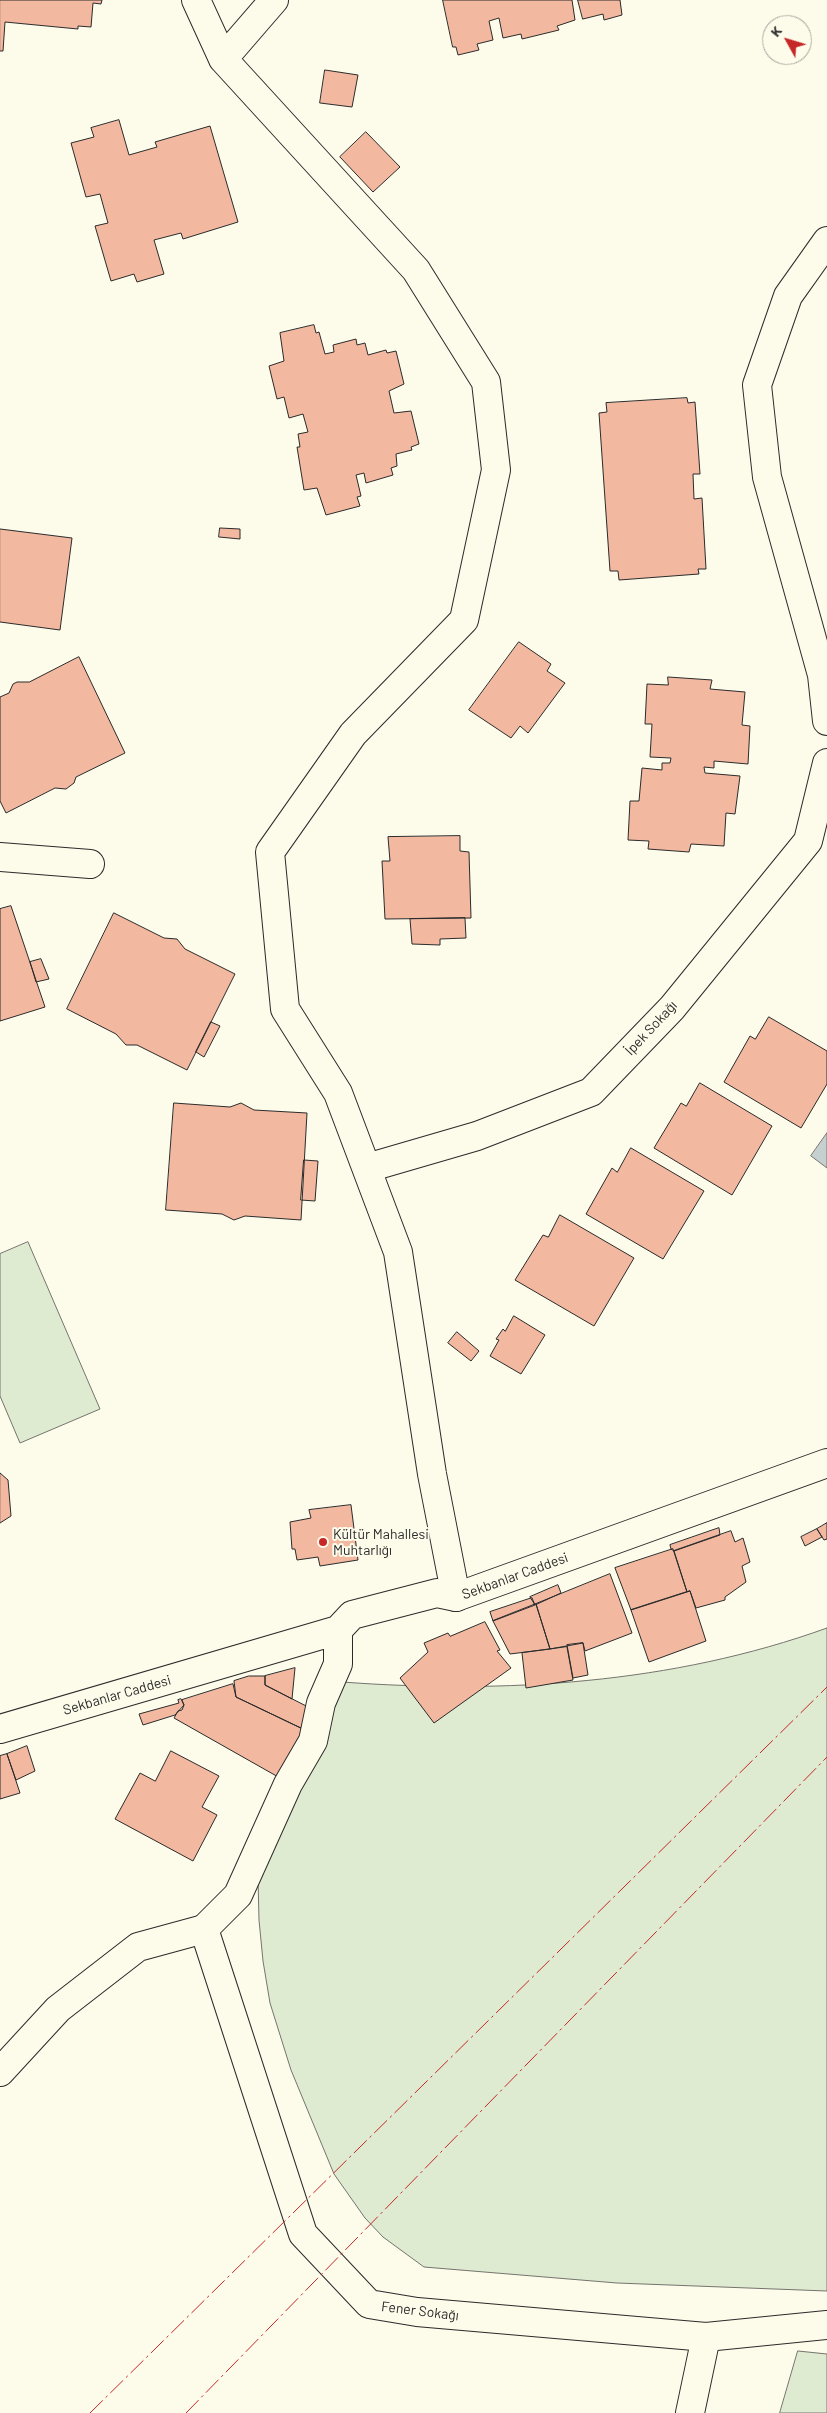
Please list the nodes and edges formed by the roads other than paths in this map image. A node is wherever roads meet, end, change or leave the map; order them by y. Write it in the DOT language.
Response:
graph roads {
  1 [pos="196,0"];
  2 [pos="274,0"];
  3 [pos="223,59"];
  4 [pos="827,242"];
  5 [pos="827,721"];
  6 [pos="827,763"];
  7 [pos="0,857"];
  8 [pos="90,864"];
  9 [pos="366,1168"];
  10 [pos="827,1463"];
  11 [pos="456,1597"];
  12 [pos="338,1630"];
  13 [pos="0,1729"];
  14 [pos="204,1929"];
  15 [pos="0,2072"];
  16 [pos="827,2325"];
  17 [pos="706,2337"];
  18 [pos="690,2413"];
  1 -- 3 [label="street"];
  2 -- 3 [label="street"];
  3 -- 9 [label="street"];
  4 -- 5 [label="street"];
  6 -- 9 [label="street, İpek Sokağı"];
  7 -- 8 [label="street"];
  9 -- 11 [label="street"];
  10 -- 11 [label="street, Sekbanlar Caddesi"];
  11 -- 12 [label="street, Sekbanlar Caddesi"];
  12 -- 13 [label="street, Sekbanlar Caddesi"];
  12 -- 14 [label="street"];
  14 -- 15 [label="street"];
  14 -- 17 [label="street, Fener Sokağı"];
  16 -- 17 [label="street, Fener Sokağı"];
  17 -- 18 [label="street"];
}
